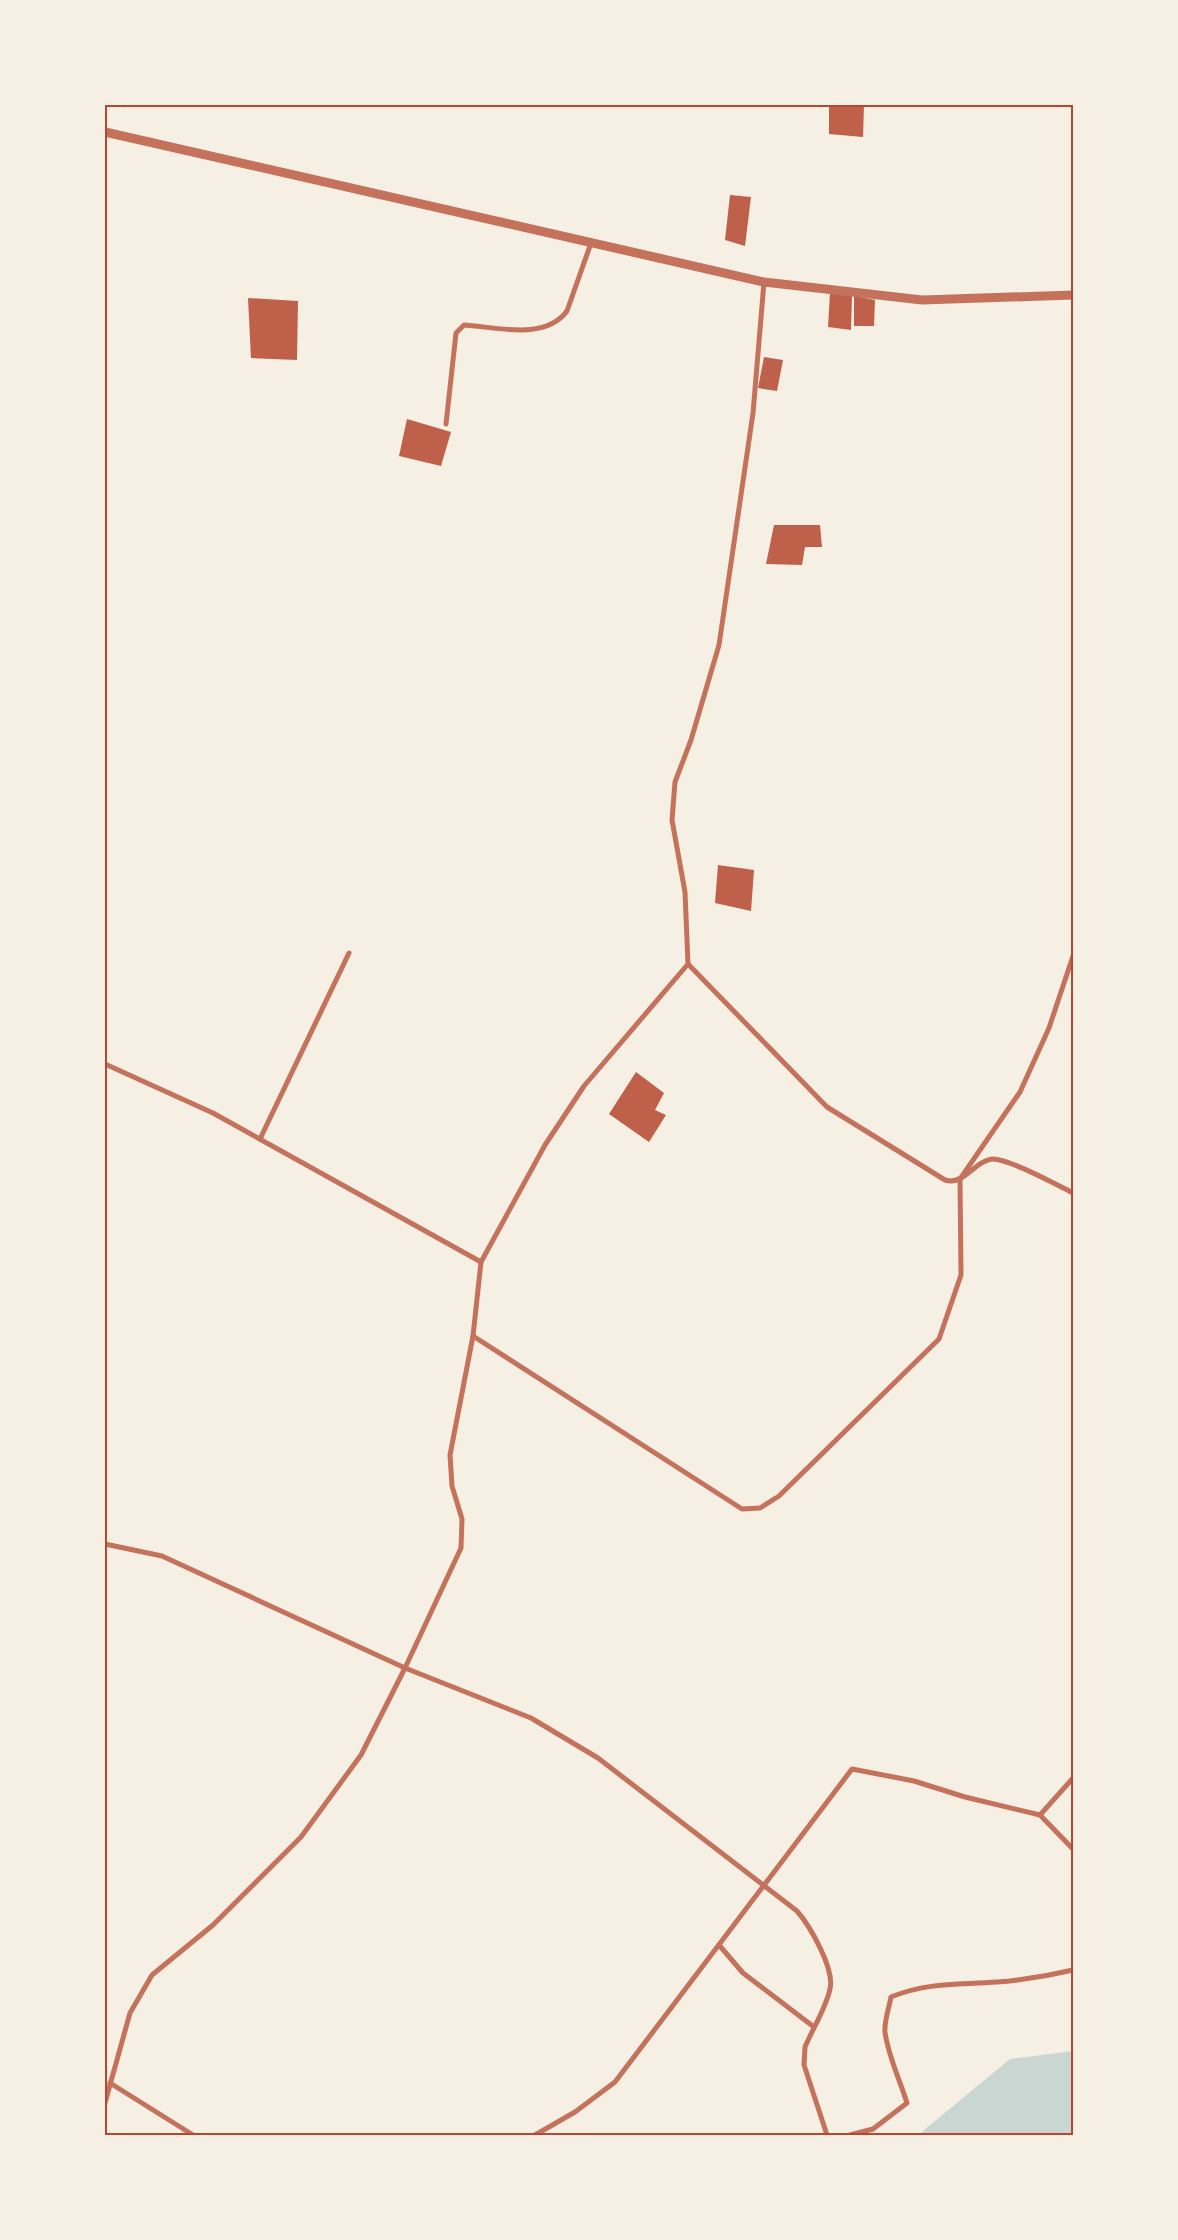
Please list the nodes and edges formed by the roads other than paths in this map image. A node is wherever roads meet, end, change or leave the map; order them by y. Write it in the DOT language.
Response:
graph roads {
  1 [pos="105,132"];
  2 [pos="591,243"];
  3 [pos="764,282"];
  4 [pos="1073,295"];
  5 [pos="446,424"];
  6 [pos="349,953"];
  7 [pos="1073,956"];
  8 [pos="688,964"];
  9 [pos="105,1064"];
  10 [pos="260,1139"];
  11 [pos="960,1179"];
  12 [pos="1073,1194"];
  13 [pos="481,1262"];
  14 [pos="473,1336"];
  15 [pos="105,1544"];
  16 [pos="405,1668"];
  17 [pos="1073,1778"];
  18 [pos="1040,1815"];
  19 [pos="1073,1849"];
  20 [pos="765,1885"];
  21 [pos="720,1945"];
  22 [pos="1073,1970"];
  23 [pos="814,2027"];
  24 [pos="110,2084"];
  25 [pos="105,2104"];
  26 [pos="193,2135"];
  27 [pos="535,2135"];
  28 [pos="827,2135"];
  29 [pos="850,2135"];
  1 -- 2 [label="street"];
  2 -- 3 [label="street"];
  2 -- 5 [label="street"];
  3 -- 4 [label="street"];
  3 -- 8 [label="street"];
  6 -- 10 [label="street"];
  7 -- 11 [label="street"];
  8 -- 11 [label="street"];
  8 -- 13 [label="street"];
  9 -- 10 [label="street"];
  10 -- 13 [label="street"];
  11 -- 12 [label="street"];
  11 -- 14 [label="street"];
  13 -- 14 [label="street"];
  14 -- 16 [label="street"];
  15 -- 16 [label="street"];
  16 -- 20 [label="street"];
  16 -- 24 [label="street"];
  17 -- 18 [label="street"];
  18 -- 19 [label="street"];
  18 -- 20 [label="street"];
  20 -- 21 [label="street"];
  20 -- 23 [label="street"];
  21 -- 23 [label="street"];
  21 -- 27 [label="street"];
  22 -- 29 [label="street"];
  23 -- 28 [label="street"];
  24 -- 25 [label="street"];
  24 -- 26 [label="street"];
}
